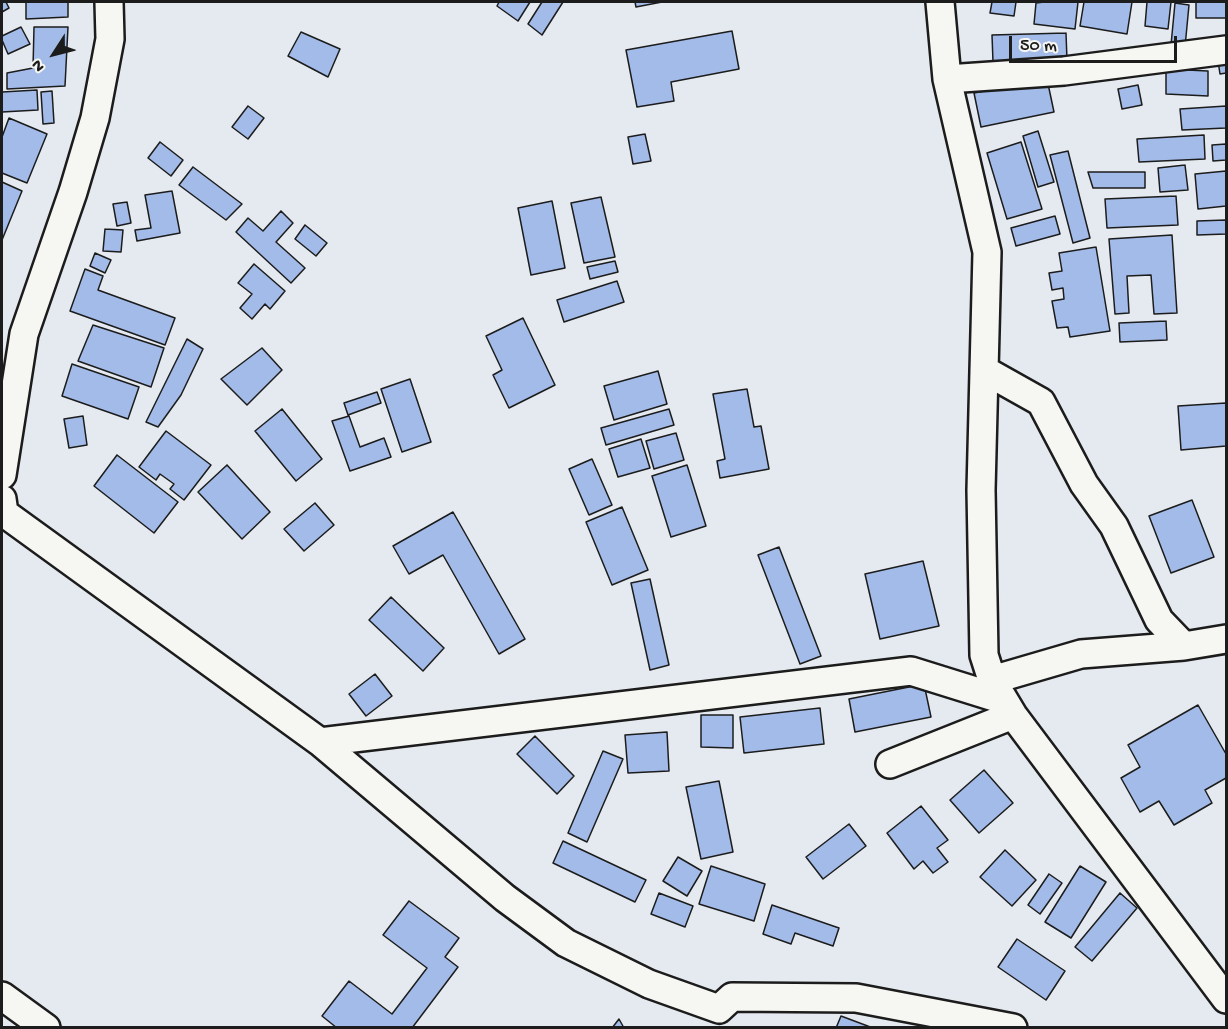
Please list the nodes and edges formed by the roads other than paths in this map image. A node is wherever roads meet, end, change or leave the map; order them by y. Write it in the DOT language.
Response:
graph roads {
  1 [pos="109,2"];
  2 [pos="940,2"];
  3 [pos="1227,50"];
  4 [pos="947,79"];
  5 [pos="984,370"];
  6 [pos="2,475"];
  7 [pos="2,511"];
  8 [pos="1227,639"];
  9 [pos="1184,646"];
  10 [pos="1003,698"];
  11 [pos="320,742"];
  12 [pos="890,764"];
  13 [pos="2,996"];
  14 [pos="732,997"];
  15 [pos="1226,999"];
  16 [pos="46,1028"];
  17 [pos="725,1028"];
  18 [pos="1013,1028"];
  1 -- 6 [label="street"];
  2 -- 4 [label="street"];
  3 -- 4 [label="street"];
  4 -- 5 [label="street"];
  5 -- 9 [label="street"];
  5 -- 10 [label="street"];
  7 -- 11 [label="street"];
  8 -- 9 [label="street"];
  9 -- 10 [label="street"];
  10 -- 11 [label="street"];
  10 -- 12 [label="street"];
  10 -- 15 [label="street"];
  11 -- 14 [label="street"];
  13 -- 16 [label="street"];
  14 -- 17 [label="street"];
  14 -- 18 [label="street"];
}
